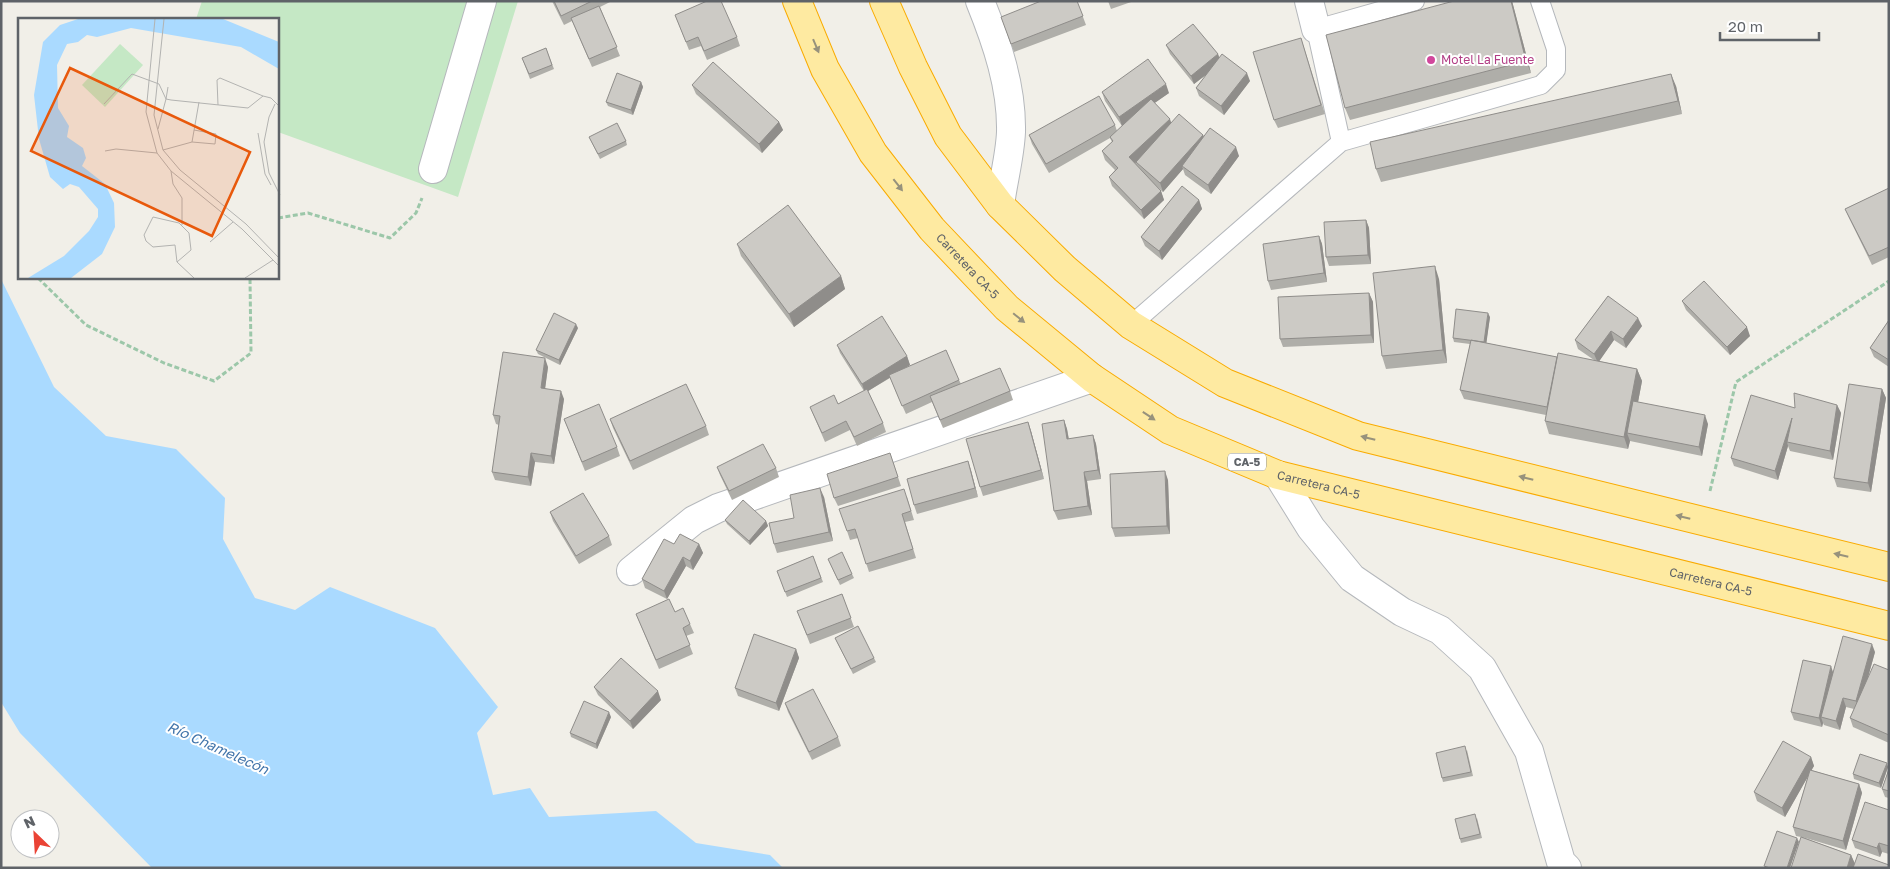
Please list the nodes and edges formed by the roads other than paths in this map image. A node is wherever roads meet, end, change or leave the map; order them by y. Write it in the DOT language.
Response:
graph roads {
  1 [pos="482,1"];
  2 [pos="797,1"];
  3 [pos="884,1"];
  4 [pos="980,1"];
  5 [pos="1309,1"];
  6 [pos="1415,1"];
  7 [pos="1540,1"];
  8 [pos="1316,29"];
  9 [pos="1341,142"];
  10 [pos="433,169"];
  11 [pos="1000,205"];
  12 [pos="1131,325"];
  13 [pos="1092,378"];
  14 [pos="1278,475"];
  15 [pos="1889,567"];
  16 [pos="631,571"];
  17 [pos="1889,626"];
  18 [pos="1567,868"];
  1 -- 10 [label="street"];
  2 -- 13 [label="highway, Carretera CA-5 / CA-5, one-way"];
  3 -- 11 [label="highway"];
  4 -- 11 [label="street"];
  5 -- 8 [label="street"];
  6 -- 8 [label="lane"];
  7 -- 9 [label="lane"];
  8 -- 9 [label="lane"];
  9 -- 12 [label="lane"];
  11 -- 12 [label="highway"];
  15 -- 12 [label="highway, one-way"];
  13 -- 14 [label="highway, Carretera CA-5 / CA-5, one-way"];
  13 -- 16 [label="street"];
  14 -- 17 [label="highway, Carretera CA-5 / CA-5"];
  14 -- 18 [label="street"];
}
